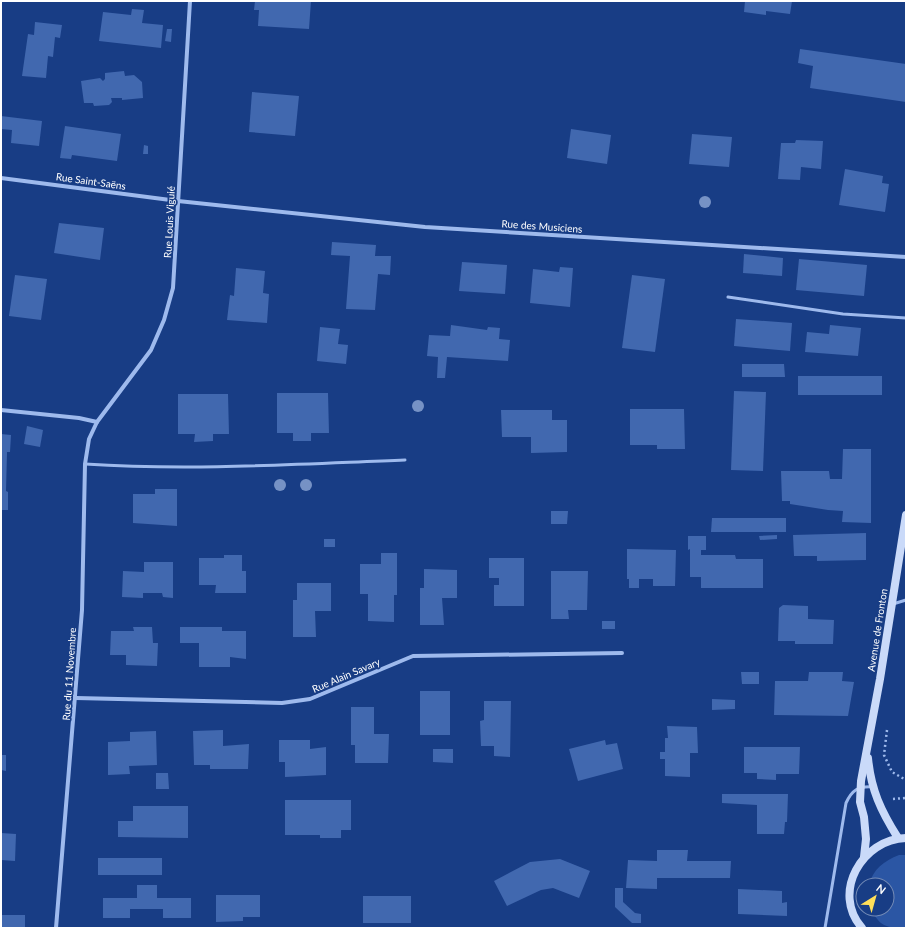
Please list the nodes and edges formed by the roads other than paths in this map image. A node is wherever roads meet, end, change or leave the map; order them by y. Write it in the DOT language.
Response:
graph roads {
  1 [pos="190,1"];
  2 [pos="1,178"];
  3 [pos="178,201"];
  4 [pos="906,256"];
  5 [pos="728,297"];
  6 [pos="906,318"];
  7 [pos="1,410"];
  8 [pos="97,422"];
  9 [pos="405,460"];
  10 [pos="85,464"];
  11 [pos="906,515"];
  12 [pos="906,600"];
  13 [pos="891,604"];
  14 [pos="622,653"];
  15 [pos="76,698"];
  16 [pos="868,747"];
  17 [pos="861,786"];
  18 [pos="873,787"];
  19 [pos="902,838"];
  20 [pos="864,856"];
  21 [pos="854,915"];
  22 [pos="56,928"];
  23 [pos="825,928"];
  24 [pos="853,928"];
  25 [pos="862,928"];
  1 -- 3 [label="street, Rue Louis Viguié"];
  2 -- 3 [label="street, Rue Saint-Saëns"];
  3 -- 4 [label="street, Rue des Musiciens"];
  3 -- 8 [label="street, Rue Louis Viguié"];
  5 -- 6 [label="lane"];
  7 -- 8 [label="street"];
  8 -- 10 [label="street, Rue du 11 Novembre"];
  9 -- 10 [label="lane"];
  10 -- 15 [label="street, Rue du 11 Novembre"];
  11 -- 13 [label="main road, Avenue de Fronton"];
  12 -- 13 [label="lane"];
  13 -- 16 [label="main road, Avenue de Fronton"];
  14 -- 15 [label="street, Rue Alain Savary"];
  15 -- 22 [label="street, Rue du 11 Novembre"];
  16 -- 17 [label="main road, Avenue de Fronton"];
  16 -- 18 [label="main road, Avenue de Fronton"];
  17 -- 18 [label="lane"];
  17 -- 20 [label="main road, Avenue de Fronton"];
  17 -- 23 [label="lane"];
  18 -- 19 [label="main road, Avenue de Fronton"];
  19 -- 20 [label="main road, Avenue de Fronton"];
  20 -- 21 [label="main road, Avenue de Fronton"];
  21 -- 24 [label="main road, Avenue de Fronton"];
  21 -- 25 [label="main road, Avenue de Fronton"];
}
